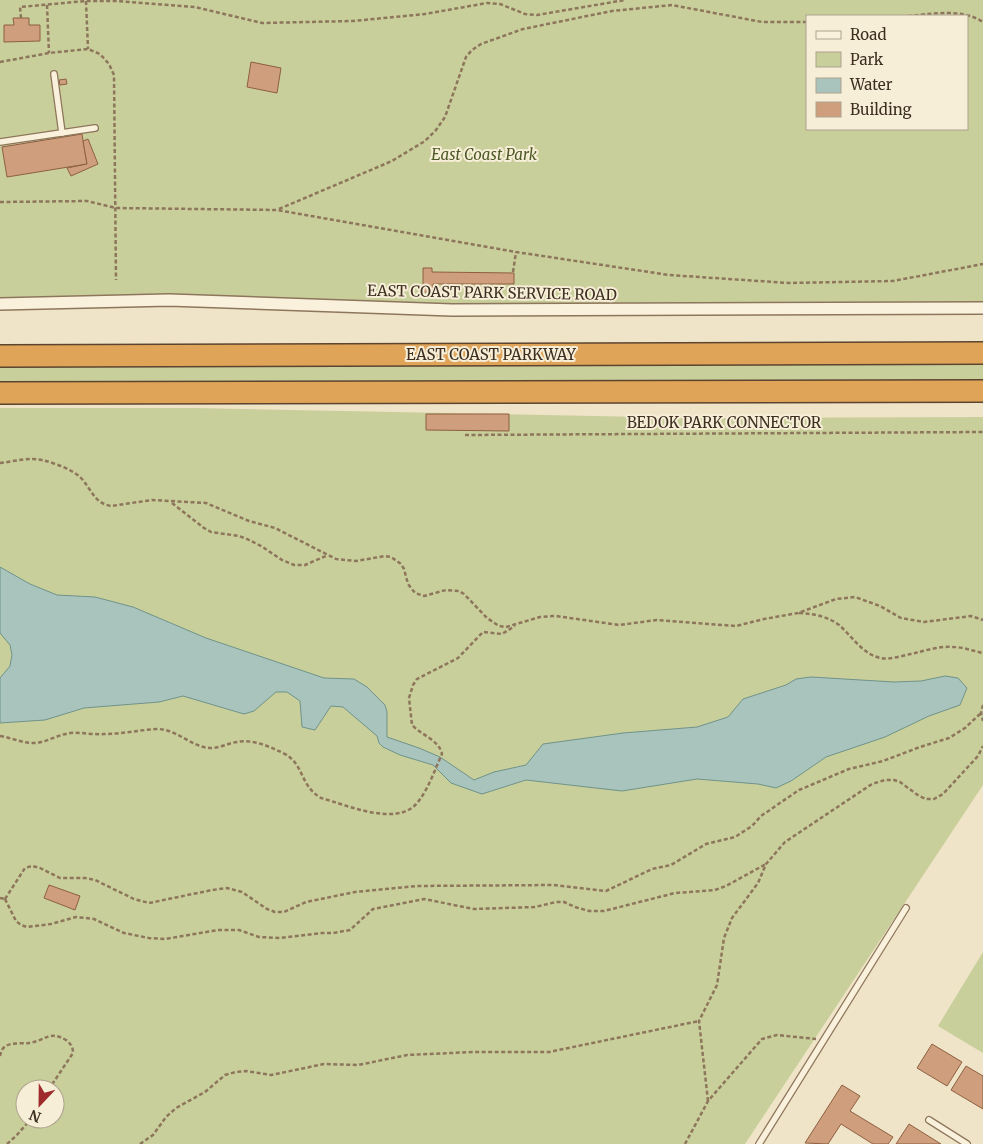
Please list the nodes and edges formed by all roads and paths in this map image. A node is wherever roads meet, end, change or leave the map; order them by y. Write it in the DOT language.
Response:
graph roads {
  1 [pos="624,0"];
  2 [pos="86,1"];
  3 [pos="47,5"];
  4 [pos="935,15"];
  5 [pos="966,15"];
  6 [pos="968,16"];
  7 [pos="21,18"];
  8 [pos="806,22"];
  9 [pos="983,22"];
  10 [pos="88,49"];
  11 [pos="49,53"];
  12 [pos="0,62"];
  13 [pos="54,74"];
  14 [pos="95,128"];
  15 [pos="62,133"];
  16 [pos="0,142"];
  17 [pos="0,202"];
  18 [pos="116,208"];
  19 [pos="277,210"];
  20 [pos="516,252"];
  21 [pos="983,264"];
  22 [pos="513,272"];
  23 [pos="116,280"];
  24 [pos="0,304"];
  25 [pos="983,308"];
  26 [pos="983,353"];
  27 [pos="0,356"];
  28 [pos="983,391"];
  29 [pos="0,393"];
  30 [pos="983,432"];
  31 [pos="465,435"];
  32 [pos="0,463"];
  33 [pos="172,502"];
  34 [pos="328,555"];
  35 [pos="798,613"];
  36 [pos="983,620"];
  37 [pos="516,625"];
  38 [pos="983,653"];
  39 [pos="983,705"];
  40 [pos="981,713"];
  41 [pos="983,721"];
  42 [pos="0,736"];
  43 [pos="983,746"];
  44 [pos="766,864"];
  45 [pos="0,898"];
  46 [pos="5,899"];
  47 [pos="906,908"];
  48 [pos="699,1021"];
  49 [pos="824,1040"];
  50 [pos="0,1056"];
  51 [pos="56,1079"];
  52 [pos="708,1101"];
  53 [pos="930,1120"];
  54 [pos="22,1129"];
  55 [pos="7,1144"];
  56 [pos="140,1144"];
  57 [pos="685,1144"];
  58 [pos="759,1144"];
  59 [pos="967,1144"];
  1 -- 2 [label="path"];
  2 -- 3 [label="path"];
  2 -- 10 [label="path"];
  3 -- 7 [label="path"];
  3 -- 11 [label="path"];
  4 -- 5 [label="path"];
  6 -- 9 [label="path"];
  8 -- 19 [label="path"];
  10 -- 11 [label="path"];
  10 -- 18 [label="path"];
  11 -- 12 [label="path"];
  13 -- 15 [label="lane"];
  14 -- 15 [label="lane"];
  15 -- 16 [label="lane"];
  17 -- 18 [label="path"];
  18 -- 19 [label="path"];
  18 -- 23 [label="path"];
  19 -- 20 [label="path"];
  20 -- 21 [label="path"];
  20 -- 22 [label="path"];
  24 -- 25 [label="street, EAST COAST PARK SERVICE ROAD"];
  26 -- 27 [label="highway, EAST COAST PARKWAY"];
  28 -- 29 [label="highway"];
  30 -- 31 [label="path, BEDOK PARK CONNECTOR"];
  32 -- 33 [label="path"];
  33 -- 34 [label="path"];
  33 -- 34 [label="path"];
  34 -- 37 [label="path"];
  35 -- 36 [label="path"];
  35 -- 37 [label="path"];
  35 -- 38 [label="path"];
  37 -- 42 [label="path"];
  39 -- 40 [label="path"];
  40 -- 41 [label="path"];
  40 -- 46 [label="path"];
  43 -- 44 [label="path"];
  44 -- 46 [label="path"];
  44 -- 48 [label="path"];
  45 -- 46 [label="path"];
  47 -- 49 [label="lane"];
  48 -- 52 [label="path"];
  48 -- 56 [label="path"];
  49 -- 52 [label="path"];
  49 -- 58 [label="lane"];
  50 -- 51 [label="path"];
  52 -- 57 [label="path"];
  53 -- 59 [label="lane"];
  54 -- 55 [label="path"];
}
